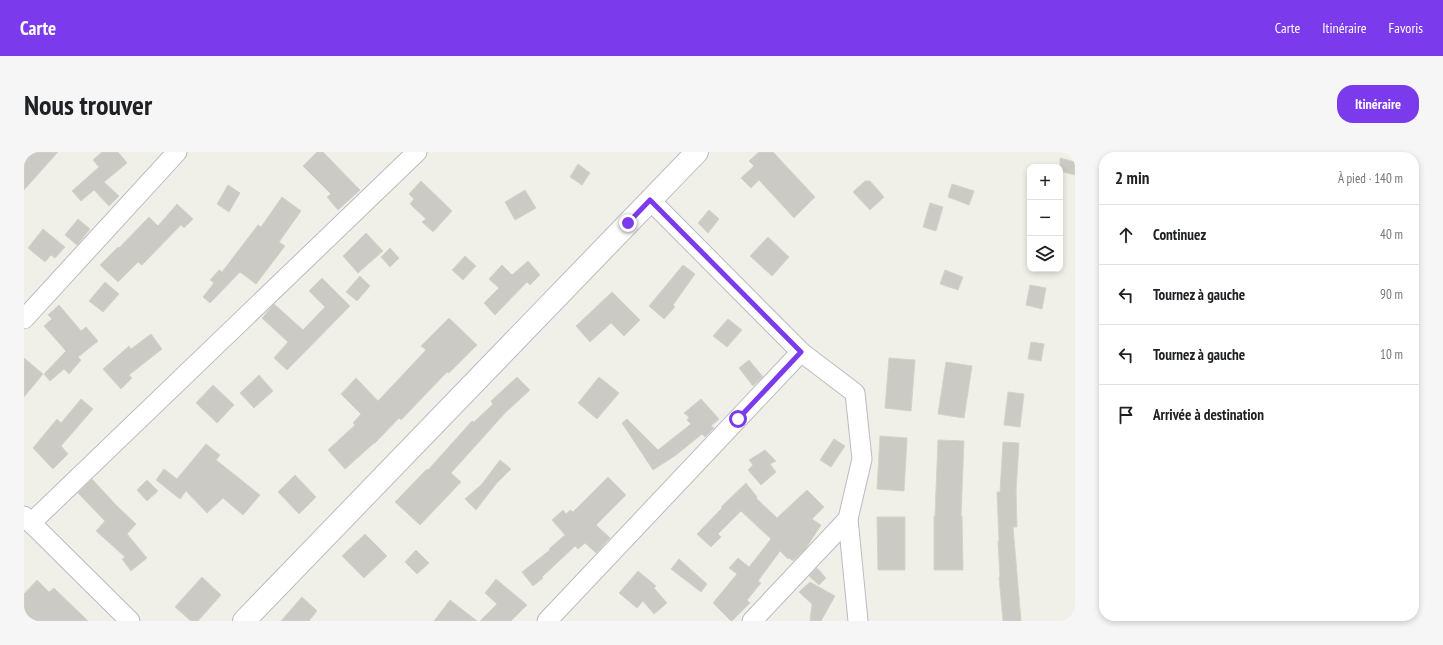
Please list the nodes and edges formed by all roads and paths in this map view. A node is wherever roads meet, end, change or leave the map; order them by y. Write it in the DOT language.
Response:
graph roads {
  1 [pos="177,152"];
  2 [pos="417,152"];
  3 [pos="697,152"];
  4 [pos="650,200"];
  5 [pos="24,319"];
  6 [pos="801,352"];
  7 [pos="848,519"];
  8 [pos="27,520"];
  9 [pos="130,621"];
  10 [pos="244,621"];
  11 [pos="547,621"];
  12 [pos="752,621"];
  13 [pos="858,621"];
  1 -- 5 [label="street"];
  2 -- 8 [label="street"];
  3 -- 4 [label="street"];
  4 -- 6 [label="street"];
  4 -- 10 [label="street"];
  6 -- 7 [label="street"];
  6 -- 11 [label="street"];
  7 -- 12 [label="street"];
  7 -- 13 [label="street"];
  8 -- 9 [label="street"];
}
